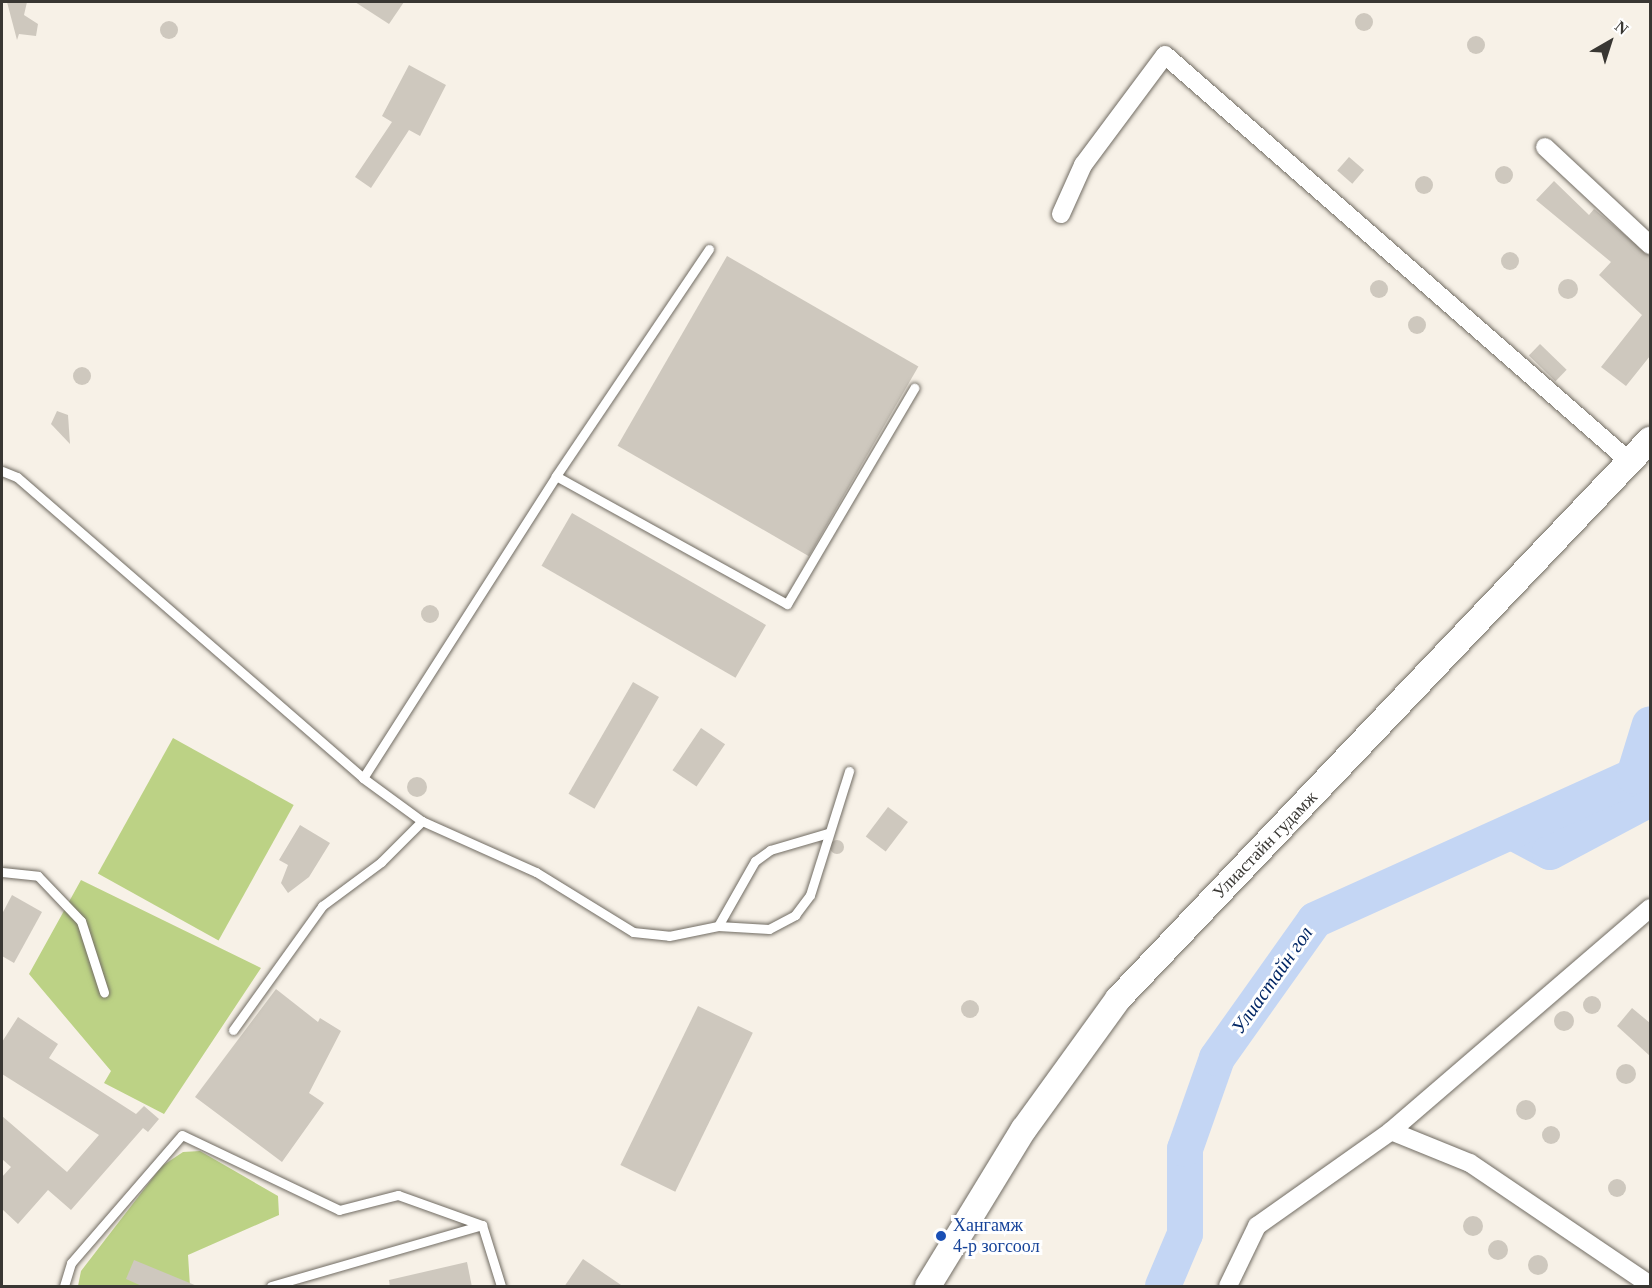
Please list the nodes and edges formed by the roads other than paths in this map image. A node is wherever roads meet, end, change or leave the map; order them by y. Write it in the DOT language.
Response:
graph roads {
  1 [pos="1545,147"];
  2 [pos="1061,214"];
  3 [pos="1650,245"];
  4 [pos="709,249"];
  5 [pos="914,388"];
  6 [pos="1650,440"];
  7 [pos="1630,462"];
  8 [pos="2,471"];
  9 [pos="556,476"];
  10 [pos="849,771"];
  11 [pos="363,778"];
  12 [pos="422,821"];
  13 [pos="828,833"];
  14 [pos="2,872"];
  15 [pos="1650,908"];
  16 [pos="718,926"];
  17 [pos="104,992"];
  18 [pos="233,1030"];
  19 [pos="1391,1131"];
  20 [pos="482,1225"];
  21 [pos="1650,1285"];
  22 [pos="64,1287"];
  23 [pos="271,1287"];
  24 [pos="501,1287"];
  25 [pos="928,1287"];
  26 [pos="1228,1287"];
  1 -- 3 [label="street"];
  2 -- 7 [label="street"];
  4 -- 9 [label="lane"];
  5 -- 9 [label="lane"];
  6 -- 7 [label="main road, Улиастайн гудамж"];
  7 -- 25 [label="main road, Улиастайн гудамж"];
  8 -- 11 [label="lane"];
  9 -- 11 [label="lane"];
  10 -- 13 [label="lane"];
  11 -- 12 [label="lane"];
  12 -- 16 [label="lane"];
  12 -- 18 [label="lane"];
  13 -- 16 [label="lane"];
  13 -- 16 [label="lane"];
  14 -- 17 [label="lane"];
  15 -- 19 [label="street"];
  19 -- 21 [label="street"];
  19 -- 26 [label="street"];
  20 -- 22 [label="lane"];
  20 -- 23 [label="lane"];
  20 -- 24 [label="lane"];
}
